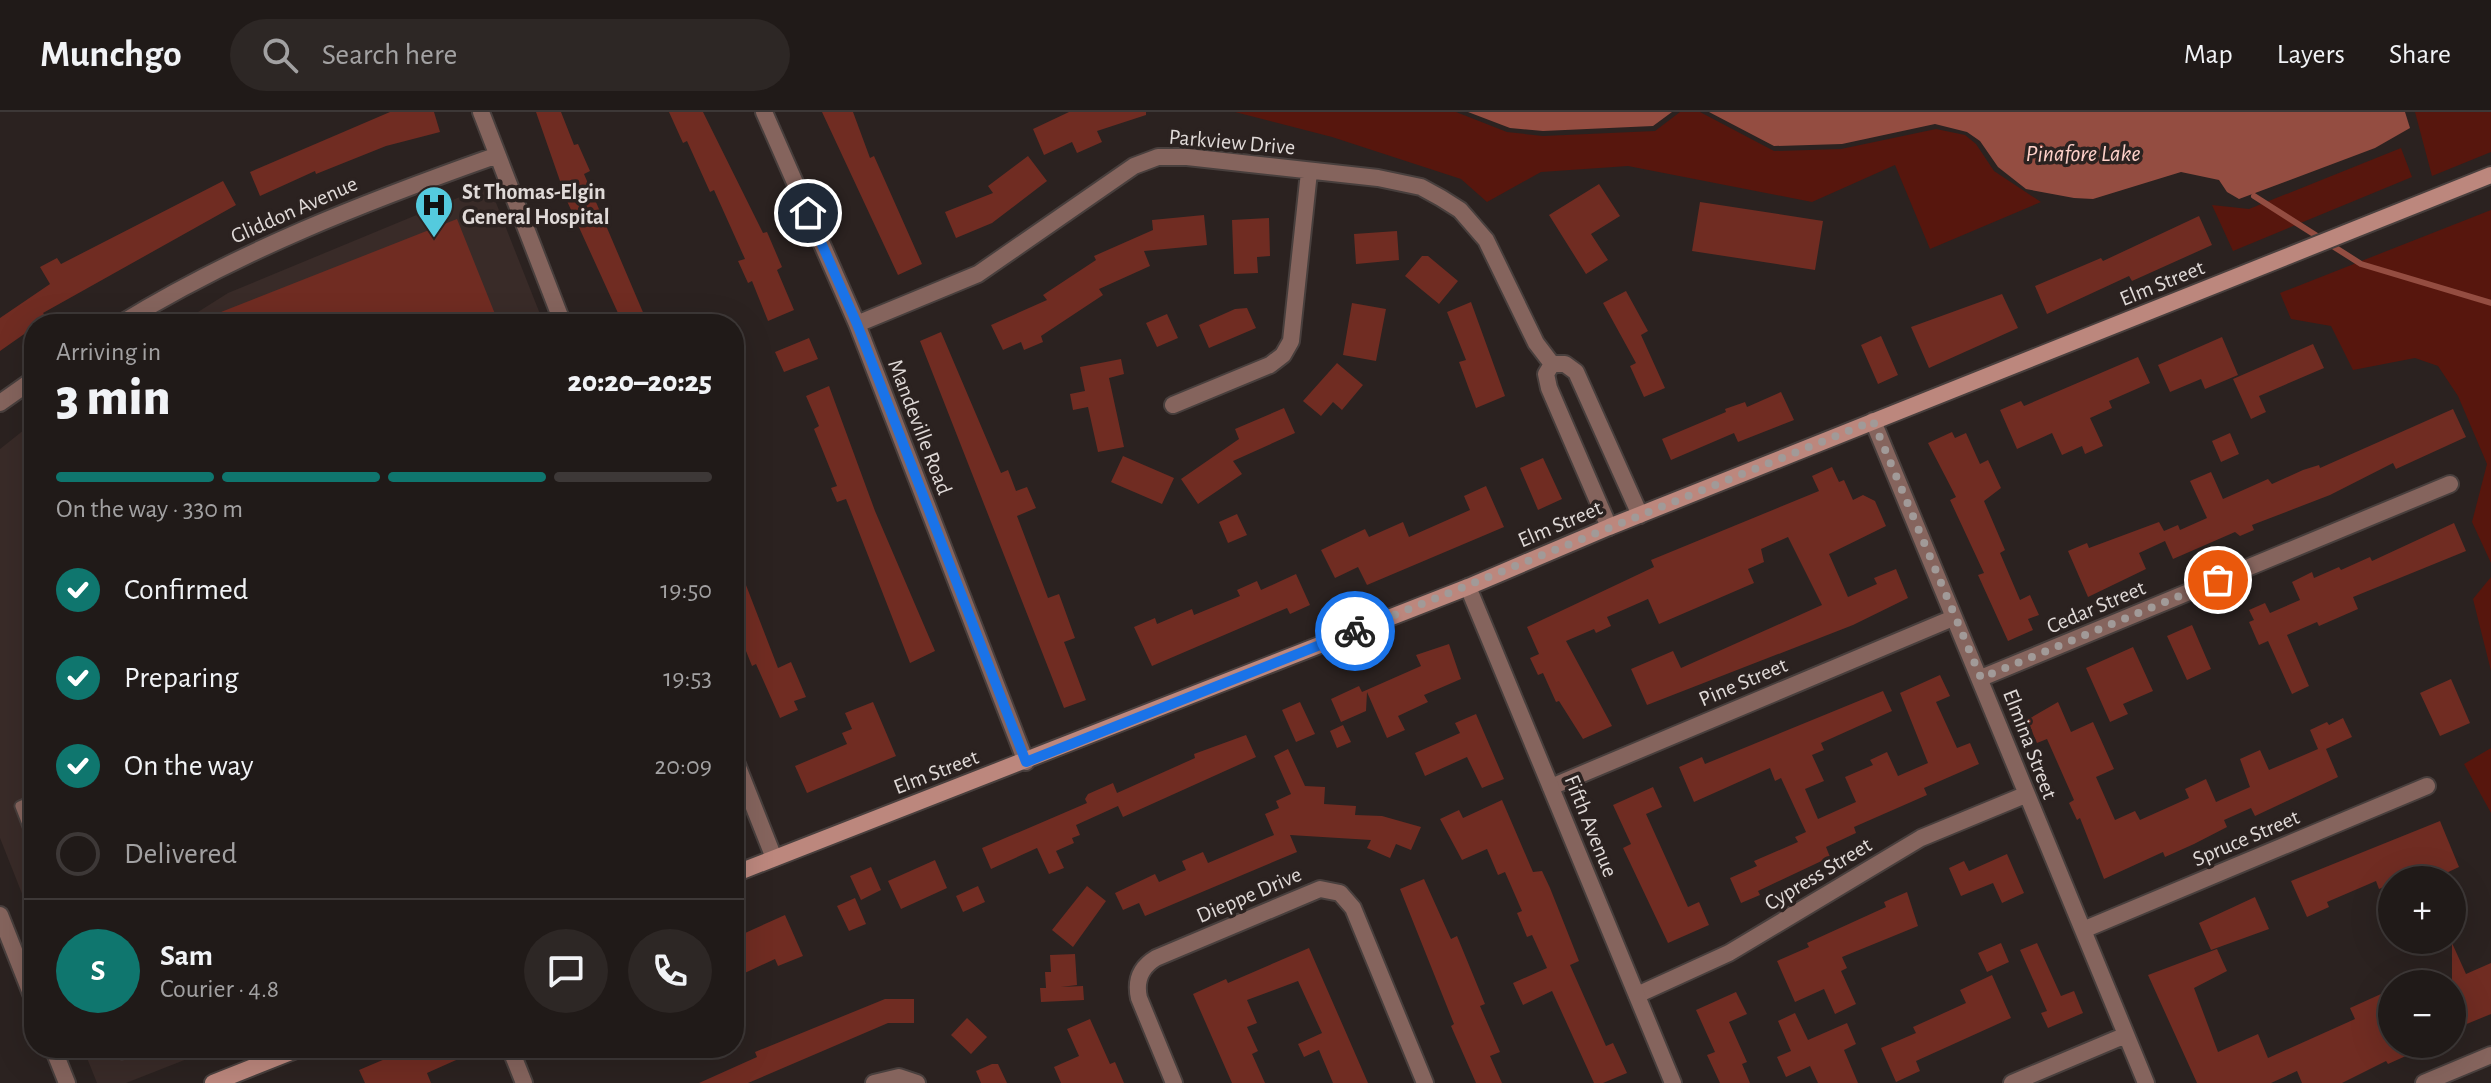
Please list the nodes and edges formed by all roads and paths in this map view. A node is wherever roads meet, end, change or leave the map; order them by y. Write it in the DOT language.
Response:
graph roads {
  1 [pos="481,112"];
  2 [pos="764,112"];
  3 [pos="495,156"];
  4 [pos="1309,172"];
  5 [pos="2491,175"];
  6 [pos="138,314"];
  7 [pos="559,314"];
  8 [pos="857,324"];
  9 [pos="1552,364"];
  10 [pos="24,386"];
  11 [pos="0,403"];
  12 [pos="1173,405"];
  13 [pos="1873,421"];
  14 [pos="2450,484"];
  15 [pos="1640,515"];
  16 [pos="1609,527"];
  17 [pos="1468,587"];
  18 [pos="1953,618"];
  19 [pos="1981,678"];
  20 [pos="1026,762"];
  21 [pos="2427,786"];
  22 [pos="744,787"];
  23 [pos="1551,787"];
  24 [pos="2025,795"];
  25 [pos="774,858"];
  26 [pos="744,870"];
  27 [pos="0,915"];
  28 [pos="2083,930"];
  29 [pos="24,974"];
  30 [pos="1637,995"];
  31 [pos="2126,1035"];
  32 [pos="2491,1055"];
  33 [pos="57,1058"];
  34 [pos="276,1058"];
  35 [pos="514,1058"];
  36 [pos="67,1083"];
  37 [pos="213,1083"];
  38 [pos="524,1083"];
  39 [pos="874,1083"];
  40 [pos="917,1083"];
  41 [pos="1174,1083"];
  42 [pos="1425,1083"];
  43 [pos="1673,1083"];
  44 [pos="2012,1083"];
  45 [pos="2146,1083"];
  46 [pos="2424,1083"];
  1 -- 3 [label="street"];
  2 -- 8 [label="street, Mandeville Road"];
  3 -- 6 [label="street, Gliddon Avenue"];
  3 -- 7 [label="street"];
  4 -- 8 [label="street, Parkview Drive"];
  4 -- 9 [label="street, Parkview Drive"];
  4 -- 12 [label="street"];
  5 -- 13 [label="main road, Elm Street"];
  8 -- 20 [label="street, Mandeville Road"];
  9 -- 15 [label="street, Parkview Drive"];
  9 -- 16 [label="street, Parkview Drive"];
  10 -- 11 [label="street"];
  13 -- 15 [label="main road, Elm Street"];
  13 -- 18 [label="street, Elmina Street"];
  14 -- 19 [label="street, Cedar Street"];
  15 -- 16 [label="main road, Elm Street"];
  16 -- 17 [label="main road, Elm Street"];
  17 -- 20 [label="main road, Elm Street"];
  17 -- 23 [label="street, Fifth Avenue"];
  18 -- 19 [label="street, Elmina Street"];
  18 -- 23 [label="street, Pine Street"];
  19 -- 24 [label="street, Elmina Street"];
  20 -- 25 [label="main road, Elm Street"];
  21 -- 28 [label="street, Spruce Street"];
  22 -- 25 [label="street"];
  23 -- 30 [label="street, Fifth Avenue"];
  24 -- 28 [label="street, Elmina Street"];
  24 -- 30 [label="street, Cypress Street"];
  25 -- 26 [label="main road, Elm Street"];
  27 -- 29 [label="street"];
  28 -- 31 [label="street, Elmina Street"];
  30 -- 43 [label="street, Fifth Avenue"];
  31 -- 44 [label="street"];
  31 -- 45 [label="street, Elmina Street"];
  32 -- 46 [label="street"];
  33 -- 36 [label="street"];
  34 -- 37 [label="main road"];
  35 -- 38 [label="street"];
  39 -- 40 [label="street"];
  41 -- 42 [label="street, Dieppe Drive"];
}
